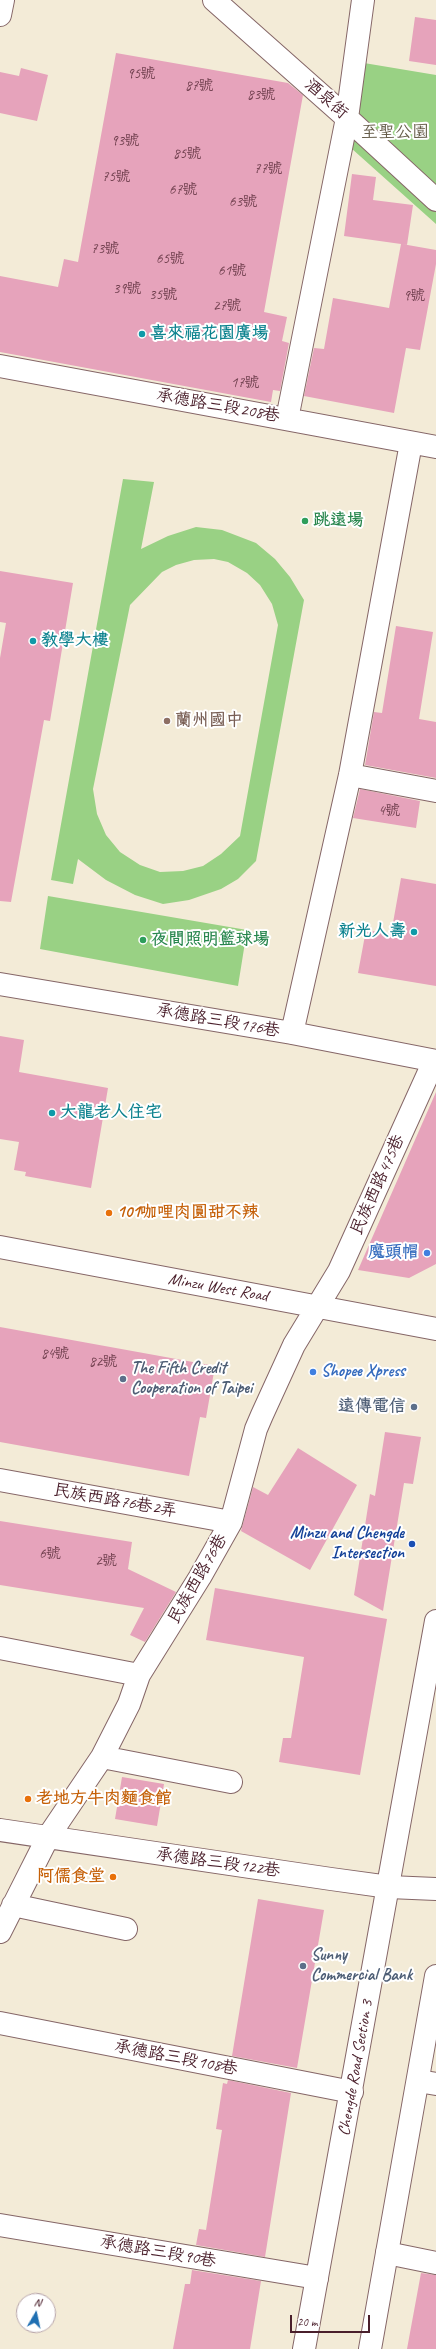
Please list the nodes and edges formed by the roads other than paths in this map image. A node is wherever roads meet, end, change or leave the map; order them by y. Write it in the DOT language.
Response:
graph roads {
  1 [pos="3,0"];
  2 [pos="214,0"];
  3 [pos="363,0"];
  4 [pos="0,16"];
  5 [pos="347,118"];
  6 [pos="436,200"];
  7 [pos="0,366"];
  8 [pos="287,419"];
  9 [pos="411,443"];
  10 [pos="436,447"];
  11 [pos="350,775"];
  12 [pos="436,792"];
  13 [pos="0,984"];
  14 [pos="292,1033"];
  15 [pos="435,1061"];
  16 [pos="0,1247"];
  17 [pos="317,1306"];
  18 [pos="436,1329"];
  19 [pos="0,1480"];
  20 [pos="231,1522"];
  21 [pos="436,1621"];
  22 [pos="0,1648"];
  23 [pos="139,1675"];
  24 [pos="102,1757"];
  25 [pos="231,1782"];
  26 [pos="0,1830"];
  27 [pos="48,1837"];
  28 [pos="388,1887"];
  29 [pos="436,1889"];
  30 [pos="13,1905"];
  31 [pos="126,1930"];
  32 [pos="0,1932"];
  33 [pos="436,1976"];
  34 [pos="0,2023"];
  35 [pos="427,2083"];
  36 [pos="352,2092"];
  37 [pos="0,2224"];
  38 [pos="387,2253"];
  39 [pos="436,2263"];
  40 [pos="317,2278"];
  41 [pos="304,2349"];
  42 [pos="370,2349"];
  1 -- 4 [label="street"];
  2 -- 5 [label="street, 酒泉街"];
  3 -- 5 [label="street"];
  5 -- 6 [label="street, 酒泉街"];
  5 -- 8 [label="street"];
  7 -- 8 [label="street, 承德路三段208巷"];
  8 -- 9 [label="street, 承德路三段208巷"];
  9 -- 10 [label="street, 承德路三段208巷"];
  9 -- 11 [label="street"];
  11 -- 12 [label="street"];
  11 -- 14 [label="street"];
  13 -- 14 [label="street, 承德路三段176巷"];
  14 -- 15 [label="street, 承德路三段176巷"];
  15 -- 17 [label="street, 民族西路475巷"];
  16 -- 17 [label="street, Minzu West Road"];
  17 -- 18 [label="street, Minzu West Road"];
  17 -- 20 [label="street, 民族西路76巷"];
  19 -- 20 [label="street, 民族西路76巷2弄"];
  20 -- 23 [label="street, 民族西路76巷"];
  21 -- 28 [label="street, Chengde Road Section 3"];
  22 -- 23 [label="street"];
  23 -- 24 [label="street, 民族西路76巷"];
  24 -- 25 [label="street"];
  24 -- 27 [label="street, 民族西路76巷"];
  26 -- 27 [label="street, 承德路三段122巷"];
  27 -- 28 [label="street, 承德路三段122巷"];
  27 -- 30 [label="street, 民族西路76巷"];
  28 -- 29 [label="street, 承德路三段122巷"];
  28 -- 36 [label="street, Chengde Road Section 3"];
  30 -- 31 [label="street"];
  30 -- 32 [label="street, 民族西路76巷"];
  33 -- 35 [label="street"];
  34 -- 36 [label="street, 承德路三段108巷"];
  35 -- 38 [label="street"];
  36 -- 40 [label="street, Chengde Road Section 3"];
  37 -- 40 [label="street, 承德路三段90巷"];
  38 -- 39 [label="street"];
  38 -- 42 [label="street"];
  40 -- 41 [label="street, Chengde Road Section 3"];
}
